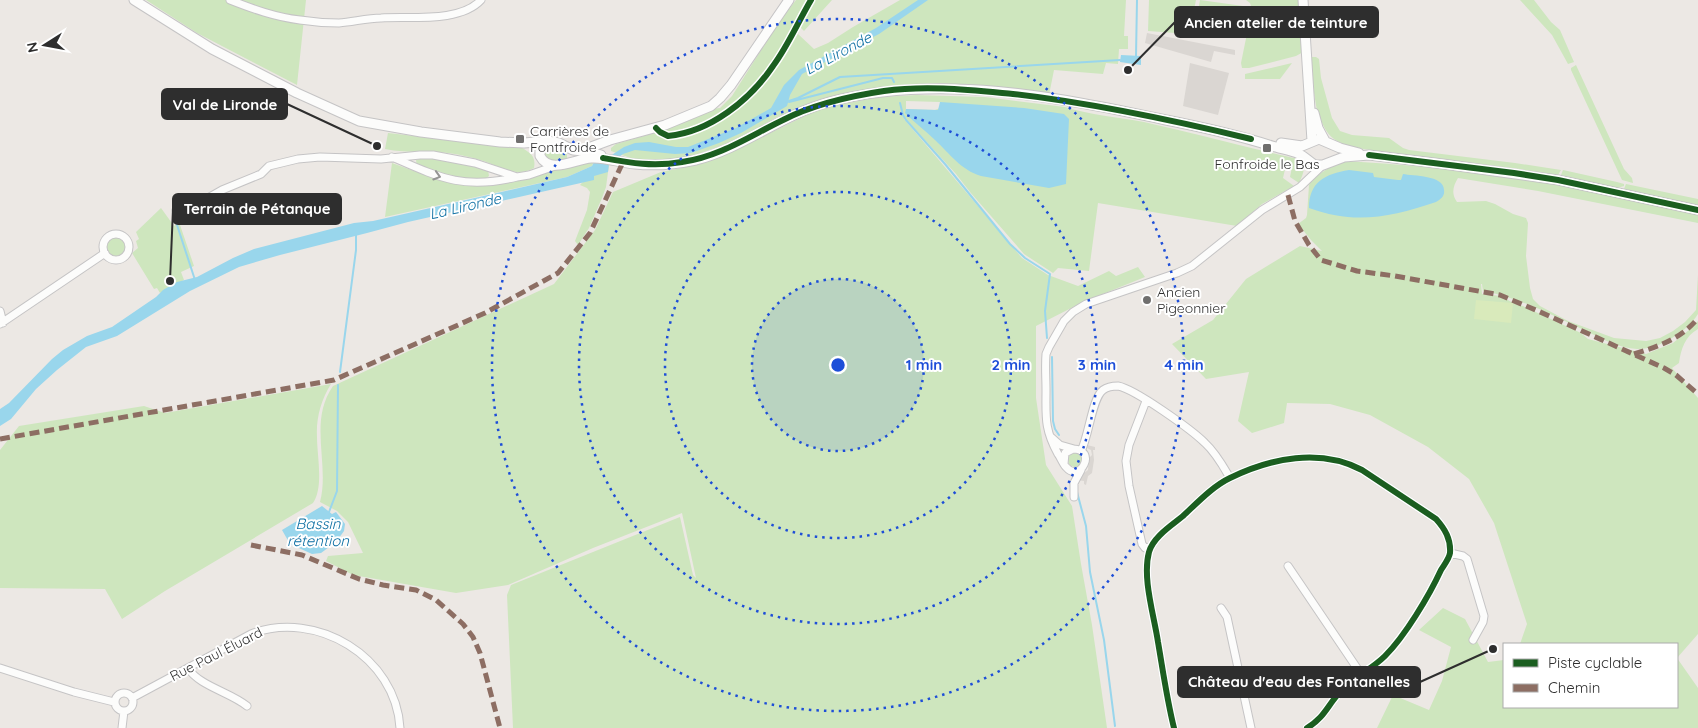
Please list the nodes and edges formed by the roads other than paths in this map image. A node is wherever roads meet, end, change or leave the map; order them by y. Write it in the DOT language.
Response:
graph roads {
  1 [pos="134,0"];
  2 [pos="230,0"];
  3 [pos="481,0"];
  4 [pos="789,0"];
  5 [pos="1303,0"];
  6 [pos="1309,83"];
  7 [pos="1251,139"];
  8 [pos="610,140"];
  9 [pos="545,141"];
  10 [pos="1311,142"];
  11 [pos="1326,142"];
  12 [pos="516,143"];
  13 [pos="565,146"];
  14 [pos="581,155"];
  15 [pos="601,156"];
  16 [pos="1369,156"];
  17 [pos="392,157"];
  18 [pos="541,159"];
  19 [pos="1308,160"];
  20 [pos="568,163"];
  21 [pos="1324,164"];
  22 [pos="555,166"];
  23 [pos="537,172"];
  24 [pos="517,177"];
  25 [pos="1307,180"];
  26 [pos="176,210"];
  27 [pos="1698,210"];
  28 [pos="105,253"];
  29 [pos="0,311"];
  30 [pos="1,324"];
  31 [pos="1146,401"];
  32 [pos="1049,434"];
  33 [pos="1078,450"];
  34 [pos="1065,465"];
  35 [pos="1083,467"];
  36 [pos="1230,478"];
  37 [pos="1151,547"];
  38 [pos="1450,553"];
  39 [pos="1288,566"];
  40 [pos="1222,608"];
  41 [pos="1473,640"];
  42 [pos="0,668"];
  43 [pos="188,668"];
  44 [pos="1361,674"];
  45 [pos="132,698"];
  46 [pos="114,702"];
  47 [pos="247,706"];
  48 [pos="124,711"];
  49 [pos="122,728"];
  50 [pos="400,728"];
  51 [pos="1174,728"];
  52 [pos="1251,728"];
  53 [pos="1307,728"];
  1 -- 12 [label="street"];
  2 -- 3 [label="street"];
  4 -- 8 [label="street"];
  5 -- 6 [label="street"];
  6 -- 10 [label="street"];
  6 -- 11 [label="street"];
  7 -- 10 [label="street"];
  7 -- 15 [label="street"];
  7 -- 19 [label="street"];
  8 -- 14 [label="street"];
  8 -- 15 [label="street"];
  9 -- 12 [label="street"];
  9 -- 13 [label="street"];
  9 -- 18 [label="street"];
  10 -- 11 [label="street"];
  10 -- 19 [label="street"];
  11 -- 16 [label="street"];
  11 -- 21 [label="street"];
  12 -- 18 [label="street"];
  13 -- 14 [label="street"];
  13 -- 20 [label="street"];
  14 -- 15 [label="street"];
  14 -- 20 [label="street"];
  16 -- 21 [label="street"];
  16 -- 27 [label="street"];
  17 -- 24 [label="street"];
  17 -- 24 [label="street, one-way"];
  17 -- 26 [label="street"];
  18 -- 22 [label="street"];
  18 -- 23 [label="street"];
  19 -- 21 [label="street"];
  19 -- 25 [label="street"];
  20 -- 22 [label="street"];
  21 -- 25 [label="street"];
  22 -- 23 [label="street"];
  23 -- 24 [label="street"];
  25 -- 32 [label="street"];
  28 -- 30 [label="street"];
  29 -- 30 [label="street"];
  31 -- 33 [label="street"];
  31 -- 36 [label="street"];
  31 -- 37 [label="street"];
  32 -- 33 [label="street"];
  32 -- 34 [label="street"];
  33 -- 34 [label="street"];
  33 -- 35 [label="street"];
  34 -- 35 [label="street"];
  34 -- 35 [label="street"];
  36 -- 37 [label="street"];
  36 -- 38 [label="street"];
  37 -- 51 [label="street"];
  38 -- 41 [label="street"];
  38 -- 44 [label="street"];
  39 -- 44 [label="street"];
  40 -- 52 [label="street"];
  42 -- 46 [label="street"];
  43 -- 45 [label="street, Rue Paul Éluard"];
  43 -- 47 [label="street"];
  43 -- 50 [label="street, Rue Paul Éluard"];
  44 -- 53 [label="street"];
  45 -- 46 [label="street"];
  45 -- 48 [label="street"];
  46 -- 48 [label="street"];
  48 -- 49 [label="street"];
}
